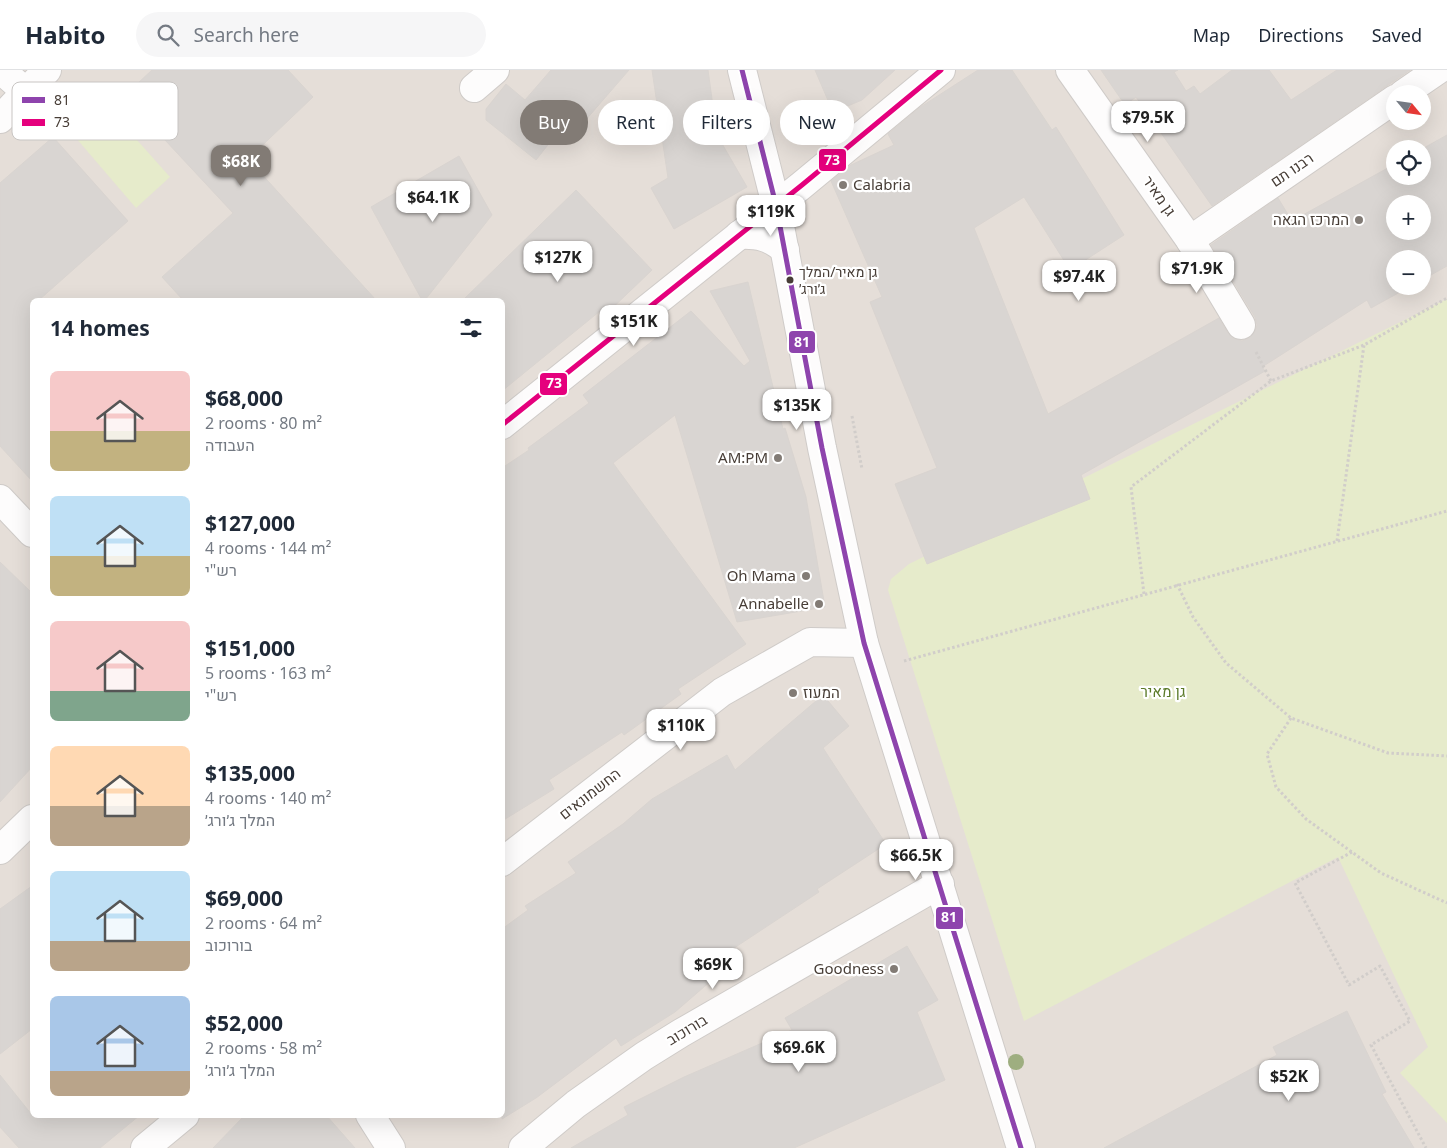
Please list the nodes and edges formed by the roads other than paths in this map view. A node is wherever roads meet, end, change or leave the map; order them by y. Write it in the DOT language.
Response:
graph roads {
  1 [pos="1,70"];
  2 [pos="48,70"];
  3 [pos="495,70"];
  4 [pos="742,70"];
  5 [pos="941,70"];
  6 [pos="1070,70"];
  7 [pos="1438,70"];
  8 [pos="15,82"];
  9 [pos="36,82"];
  10 [pos="1416,85"];
  11 [pos="474,88"];
  12 [pos="1386,105"];
  13 [pos="12,107"];
  14 [pos="0,120"];
  15 [pos="776,205"];
  16 [pos="740,235"];
  17 [pos="1190,240"];
  18 [pos="785,250"];
  19 [pos="1241,325"];
  20 [pos="505,424"];
  21 [pos="0,499"];
  22 [pos="30,531"];
  23 [pos="864,643"];
  24 [pos="30,821"];
  25 [pos="0,850"];
  26 [pos="505,860"];
  27 [pos="940,884"];
  28 [pos="181,1118"];
  29 [pos="372,1118"];
  30 [pos="146,1148"];
  31 [pos="391,1148"];
  32 [pos="523,1148"];
  33 [pos="1021,1148"];
  1 -- 8 [label="street"];
  2 -- 9 [label="street"];
  3 -- 11 [label="street"];
  4 -- 15 [label="street"];
  5 -- 15 [label="street"];
  6 -- 17 [label="street, גן מאיר"];
  7 -- 10 [label="street"];
  12 -- 17 [label="street, רבנו תם"];
  13 -- 14 [label="street"];
  15 -- 16 [label="street"];
  15 -- 18 [label="street"];
  16 -- 18 [label="street"];
  16 -- 20 [label="street"];
  17 -- 19 [label="street, גן מאיר"];
  18 -- 23 [label="street"];
  21 -- 22 [label="street"];
  23 -- 26 [label="street, החשמונאים"];
  23 -- 27 [label="street"];
  24 -- 25 [label="street"];
  27 -- 32 [label="street, בורוכוב"];
  27 -- 33 [label="street"];
  28 -- 30 [label="street"];
  29 -- 31 [label="street"];
}
